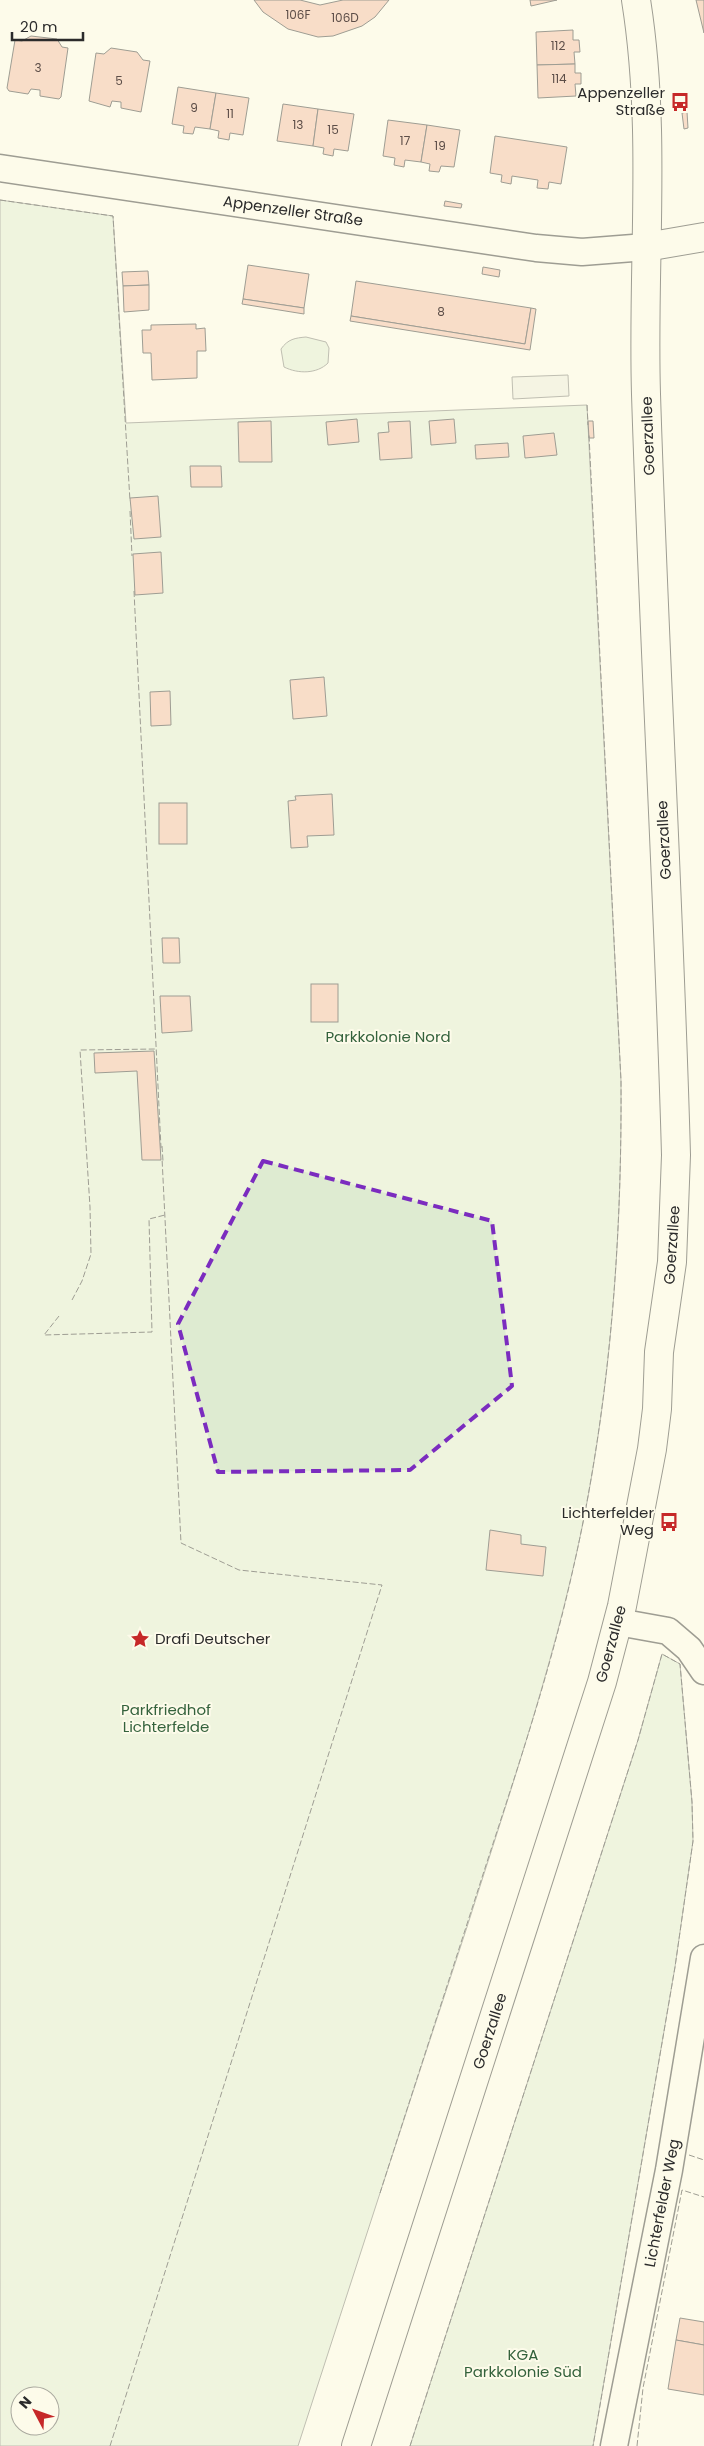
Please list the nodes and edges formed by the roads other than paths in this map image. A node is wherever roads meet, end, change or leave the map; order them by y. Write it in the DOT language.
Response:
graph roads {
  1 [pos="636,0"];
  2 [pos="0,168"];
  3 [pos="704,237"];
  4 [pos="646,247"];
  5 [pos="618,1622"];
  6 [pos="704,1671"];
  7 [pos="704,1958"];
  8 [pos="356,2446"];
  9 [pos="614,2446"];
  1 -- 4 [label="main road, Goerzallee"];
  2 -- 4 [label="street, Appenzeller Straße"];
  3 -- 4 [label="main road"];
  4 -- 5 [label="main road, Goerzallee"];
  5 -- 6 [label="street"];
  5 -- 8 [label="main road, Goerzallee"];
  7 -- 9 [label="street, Lichterfelder Weg"];
}
